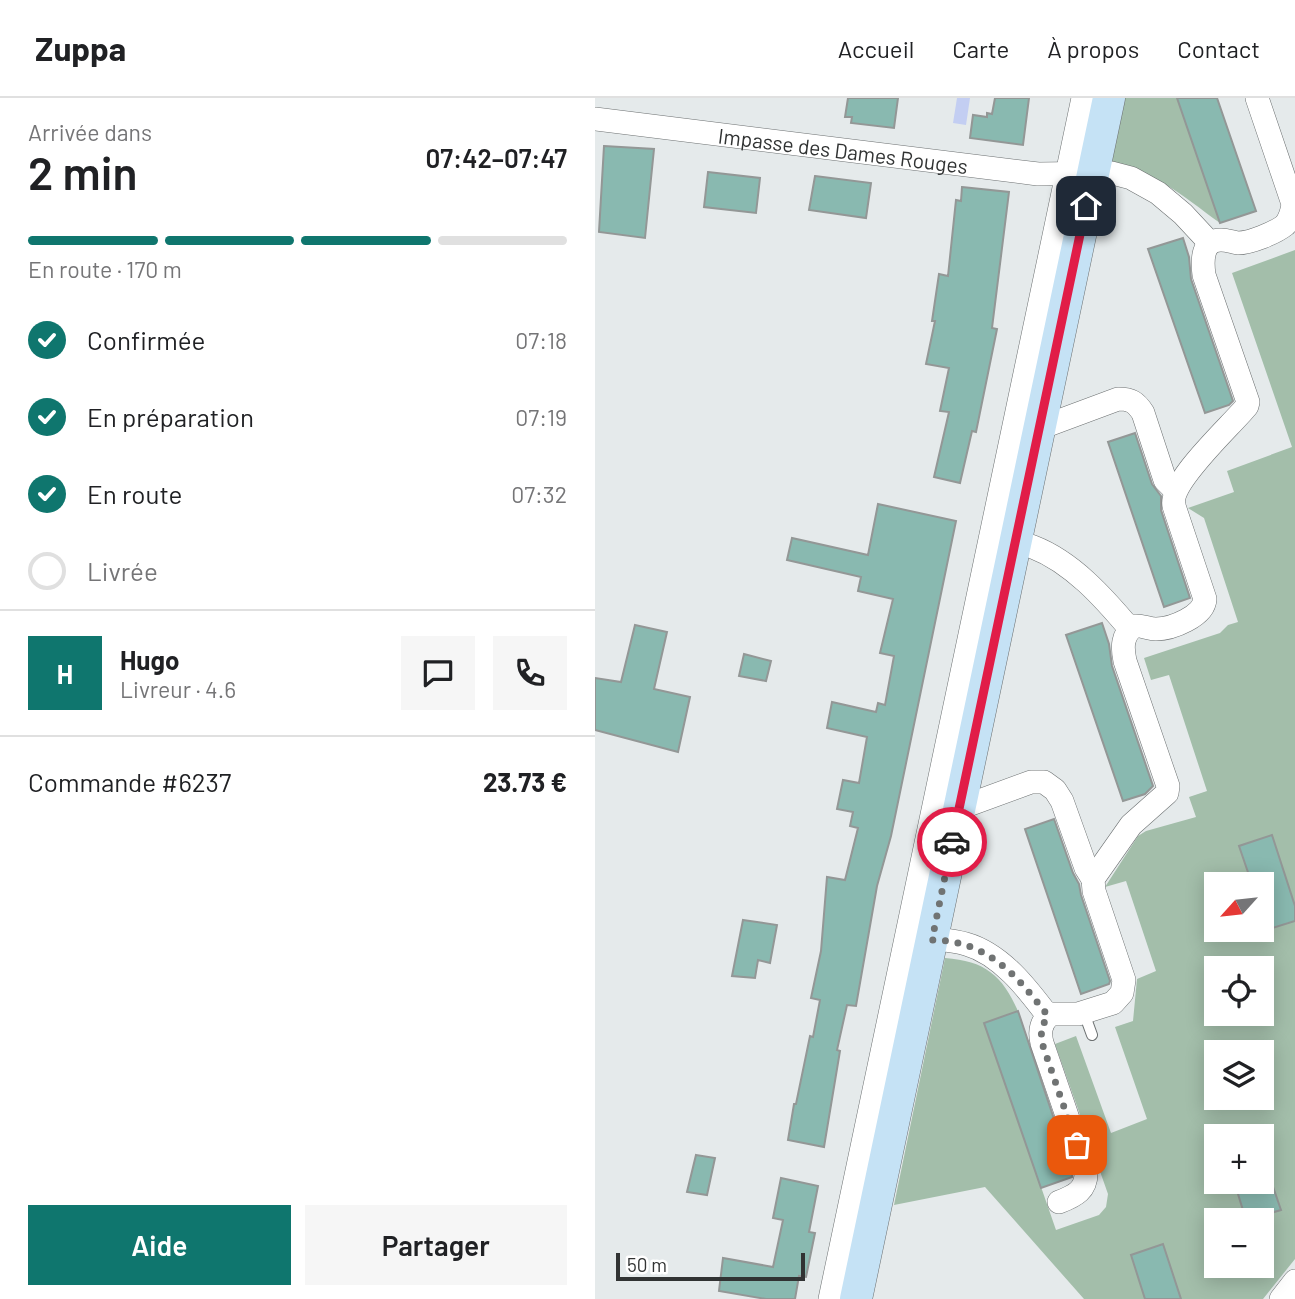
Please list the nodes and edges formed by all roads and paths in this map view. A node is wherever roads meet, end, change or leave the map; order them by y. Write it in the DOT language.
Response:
graph roads {
  1 [pos="1083,98"];
  2 [pos="1109,98"];
  3 [pos="1257,98"];
  4 [pos="595,119"];
  5 [pos="1080,173"];
  6 [pos="1210,243"];
  7 [pos="1040,428"];
  8 [pos="1175,490"];
  9 [pos="1003,540"];
  10 [pos="1130,629"];
  11 [pos="960,808"];
  12 [pos="1093,879"];
  13 [pos="919,937"];
  14 [pos="1084,1013"];
  15 [pos="1048,1016"];
  16 [pos="1092,1035"];
  17 [pos="1059,1202"];
  18 [pos="1295,1281"];
  19 [pos="830,1299"];
  20 [pos="856,1299"];
  21 [pos="1281,1299"];
  1 -- 5 [label="street"];
  2 -- 5 [label="street"];
  3 -- 6 [label="street"];
  4 -- 5 [label="street, Impasse des Dames Rouges"];
  5 -- 6 [label="street, Impasse des Dames Rouges"];
  5 -- 7 [label="street"];
  5 -- 9 [label="street"];
  6 -- 8 [label="street"];
  7 -- 8 [label="street"];
  7 -- 9 [label="street"];
  8 -- 10 [label="street"];
  9 -- 10 [label="street"];
  9 -- 11 [label="street"];
  9 -- 13 [label="street"];
  10 -- 12 [label="street"];
  11 -- 12 [label="street"];
  11 -- 13 [label="street"];
  12 -- 14 [label="street"];
  13 -- 15 [label="street"];
  13 -- 19 [label="street"];
  13 -- 20 [label="street"];
  14 -- 15 [label="street"];
  14 -- 16 [label="lane"];
  15 -- 17 [label="street"];
  18 -- 21 [label="street"];
}
